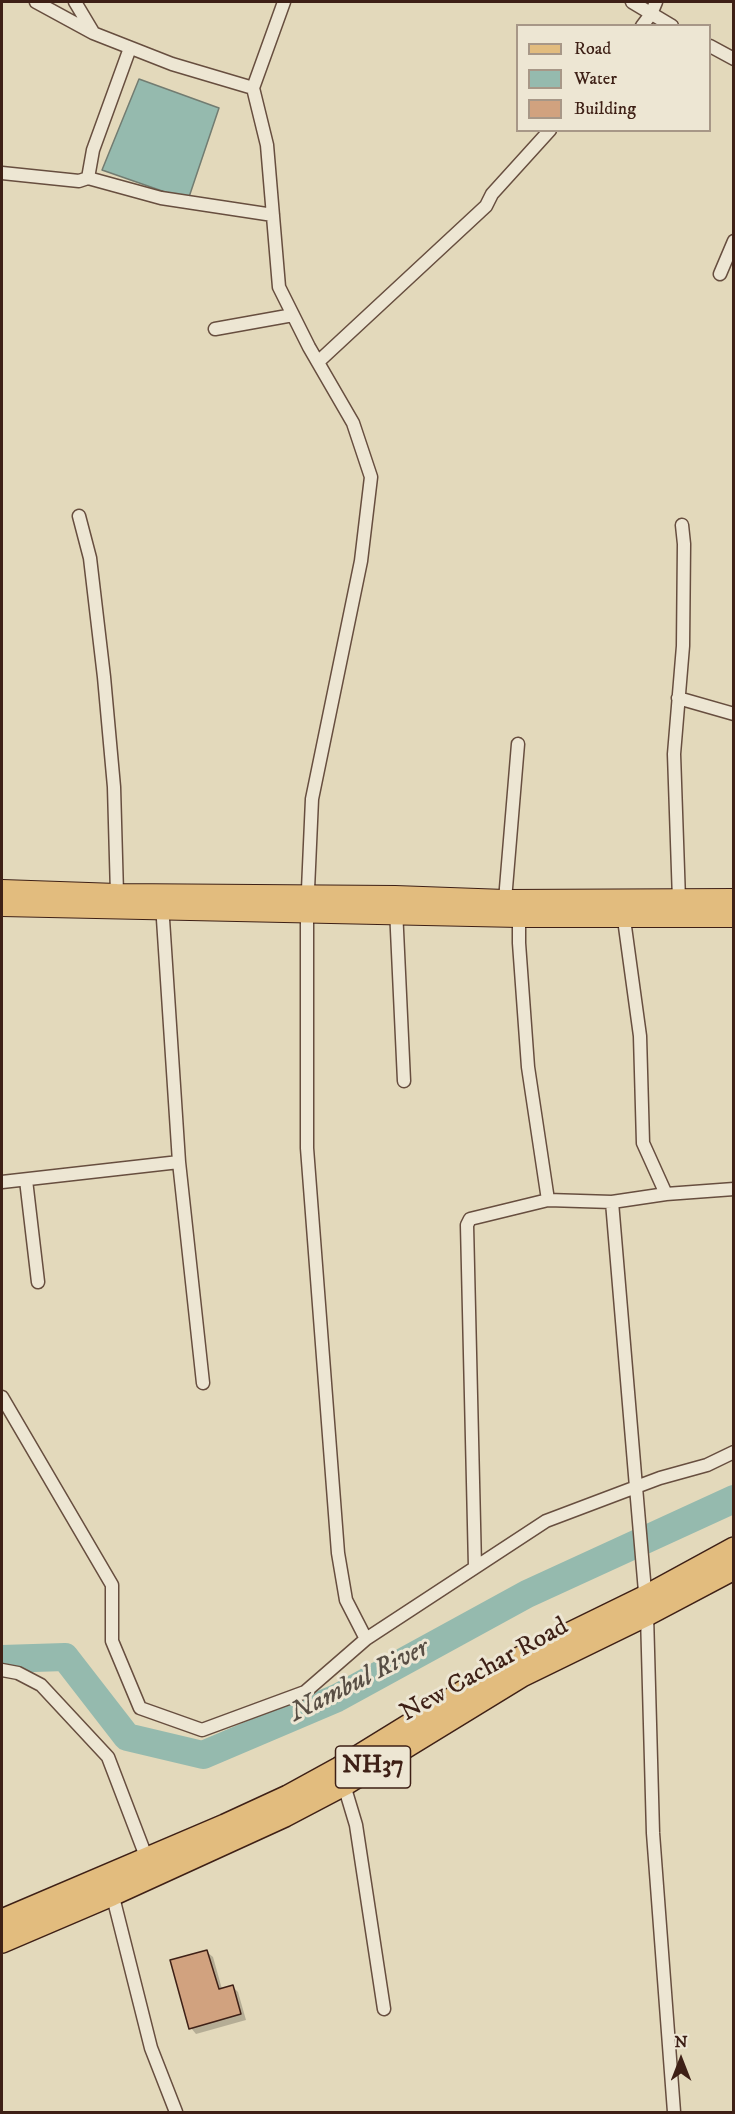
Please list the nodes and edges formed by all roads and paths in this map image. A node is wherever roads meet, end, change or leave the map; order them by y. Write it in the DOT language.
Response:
graph roads {
  1 [pos="36,2"];
  2 [pos="75,2"];
  3 [pos="284,2"];
  4 [pos="632,2"];
  5 [pos="656,2"];
  6 [pos="651,14"];
  7 [pos="644,24"];
  8 [pos="668,24"];
  9 [pos="93,33"];
  10 [pos="711,47"];
  11 [pos="130,48"];
  12 [pos="734,59"];
  13 [pos="253,88"];
  14 [pos="548,132"];
  15 [pos="2,173"];
  16 [pos="88,178"];
  17 [pos="273,215"];
  18 [pos="734,241"];
  19 [pos="720,274"];
  20 [pos="293,315"];
  21 [pos="215,329"];
  22 [pos="318,362"];
  23 [pos="79,516"];
  24 [pos="682,525"];
  25 [pos="678,698"];
  26 [pos="734,714"];
  27 [pos="518,744"];
  28 [pos="2,890"];
  29 [pos="117,894"];
  30 [pos="734,899"];
  31 [pos="505,900"];
  32 [pos="679,900"];
  33 [pos="162,902"];
  34 [pos="307,904"];
  35 [pos="396,905"];
  36 [pos="2,906"];
  37 [pos="623,908"];
  38 [pos="519,917"];
  39 [pos="734,917"];
  40 [pos="404,1081"];
  41 [pos="179,1162"];
  42 [pos="26,1180"];
  43 [pos="2,1182"];
  44 [pos="734,1189"];
  45 [pos="666,1194"];
  46 [pos="548,1200"];
  47 [pos="612,1202"];
  48 [pos="38,1282"];
  49 [pos="203,1383"];
  50 [pos="2,1397"];
  51 [pos="734,1452"];
  52 [pos="636,1487"];
  53 [pos="734,1548"];
  54 [pos="475,1568"];
  55 [pos="734,1569"];
  56 [pos="646,1602"];
  57 [pos="366,1639"];
  58 [pos="2,1670"];
  59 [pos="344,1785"];
  60 [pos="147,1859"];
  61 [pos="110,1886"];
  62 [pos="2,1920"];
  63 [pos="2,1942"];
  64 [pos="384,2009"];
  65 [pos="176,2112"];
  66 [pos="674,2112"];
  1 -- 9 [label="street"];
  2 -- 9 [label="street"];
  3 -- 13 [label="street"];
  4 -- 6 [label="street"];
  5 -- 6 [label="street"];
  6 -- 7 [label="street"];
  6 -- 8 [label="street"];
  9 -- 11 [label="street"];
  10 -- 12 [label="street"];
  11 -- 13 [label="street"];
  11 -- 16 [label="street"];
  13 -- 17 [label="street"];
  14 -- 22 [label="street"];
  15 -- 16 [label="street"];
  16 -- 17 [label="street"];
  17 -- 20 [label="street"];
  18 -- 19 [label="street"];
  20 -- 21 [label="street"];
  20 -- 22 [label="street"];
  22 -- 34 [label="street"];
  23 -- 29 [label="street"];
  24 -- 25 [label="street"];
  25 -- 26 [label="street"];
  25 -- 32 [label="street"];
  27 -- 31 [label="street"];
  28 -- 29 [label="main road"];
  29 -- 33 [label="main road"];
  30 -- 32 [label="main road"];
  31 -- 35 [label="main road"];
  31 -- 37 [label="main road"];
  32 -- 37 [label="main road"];
  33 -- 34 [label="main road"];
  33 -- 36 [label="main road"];
  33 -- 41 [label="street"];
  34 -- 35 [label="main road"];
  34 -- 57 [label="street"];
  35 -- 38 [label="main road"];
  35 -- 40 [label="street"];
  37 -- 38 [label="main road"];
  37 -- 39 [label="main road"];
  37 -- 45 [label="street"];
  38 -- 46 [label="street"];
  41 -- 42 [label="street"];
  41 -- 49 [label="street"];
  42 -- 43 [label="street"];
  42 -- 48 [label="street"];
  44 -- 45 [label="street"];
  45 -- 47 [label="street"];
  46 -- 47 [label="street"];
  46 -- 54 [label="street"];
  47 -- 52 [label="street"];
  50 -- 57 [label="street"];
  51 -- 52 [label="street"];
  52 -- 54 [label="street"];
  52 -- 56 [label="street"];
  53 -- 56 [label="highway, New Cachar Road / NH37"];
  54 -- 57 [label="street"];
  55 -- 56 [label="highway, New Cachar Road / NH37"];
  56 -- 59 [label="highway, New Cachar Road / NH37"];
  56 -- 60 [label="highway, New Cachar Road / NH37"];
  56 -- 66 [label="street"];
  58 -- 60 [label="street"];
  59 -- 61 [label="highway, New Cachar Road / NH37"];
  59 -- 64 [label="street"];
  60 -- 61 [label="highway, New Cachar Road / NH37"];
  61 -- 62 [label="highway, New Cachar Road / NH37"];
  61 -- 63 [label="highway, New Cachar Road / NH37"];
  61 -- 65 [label="street"];
}
